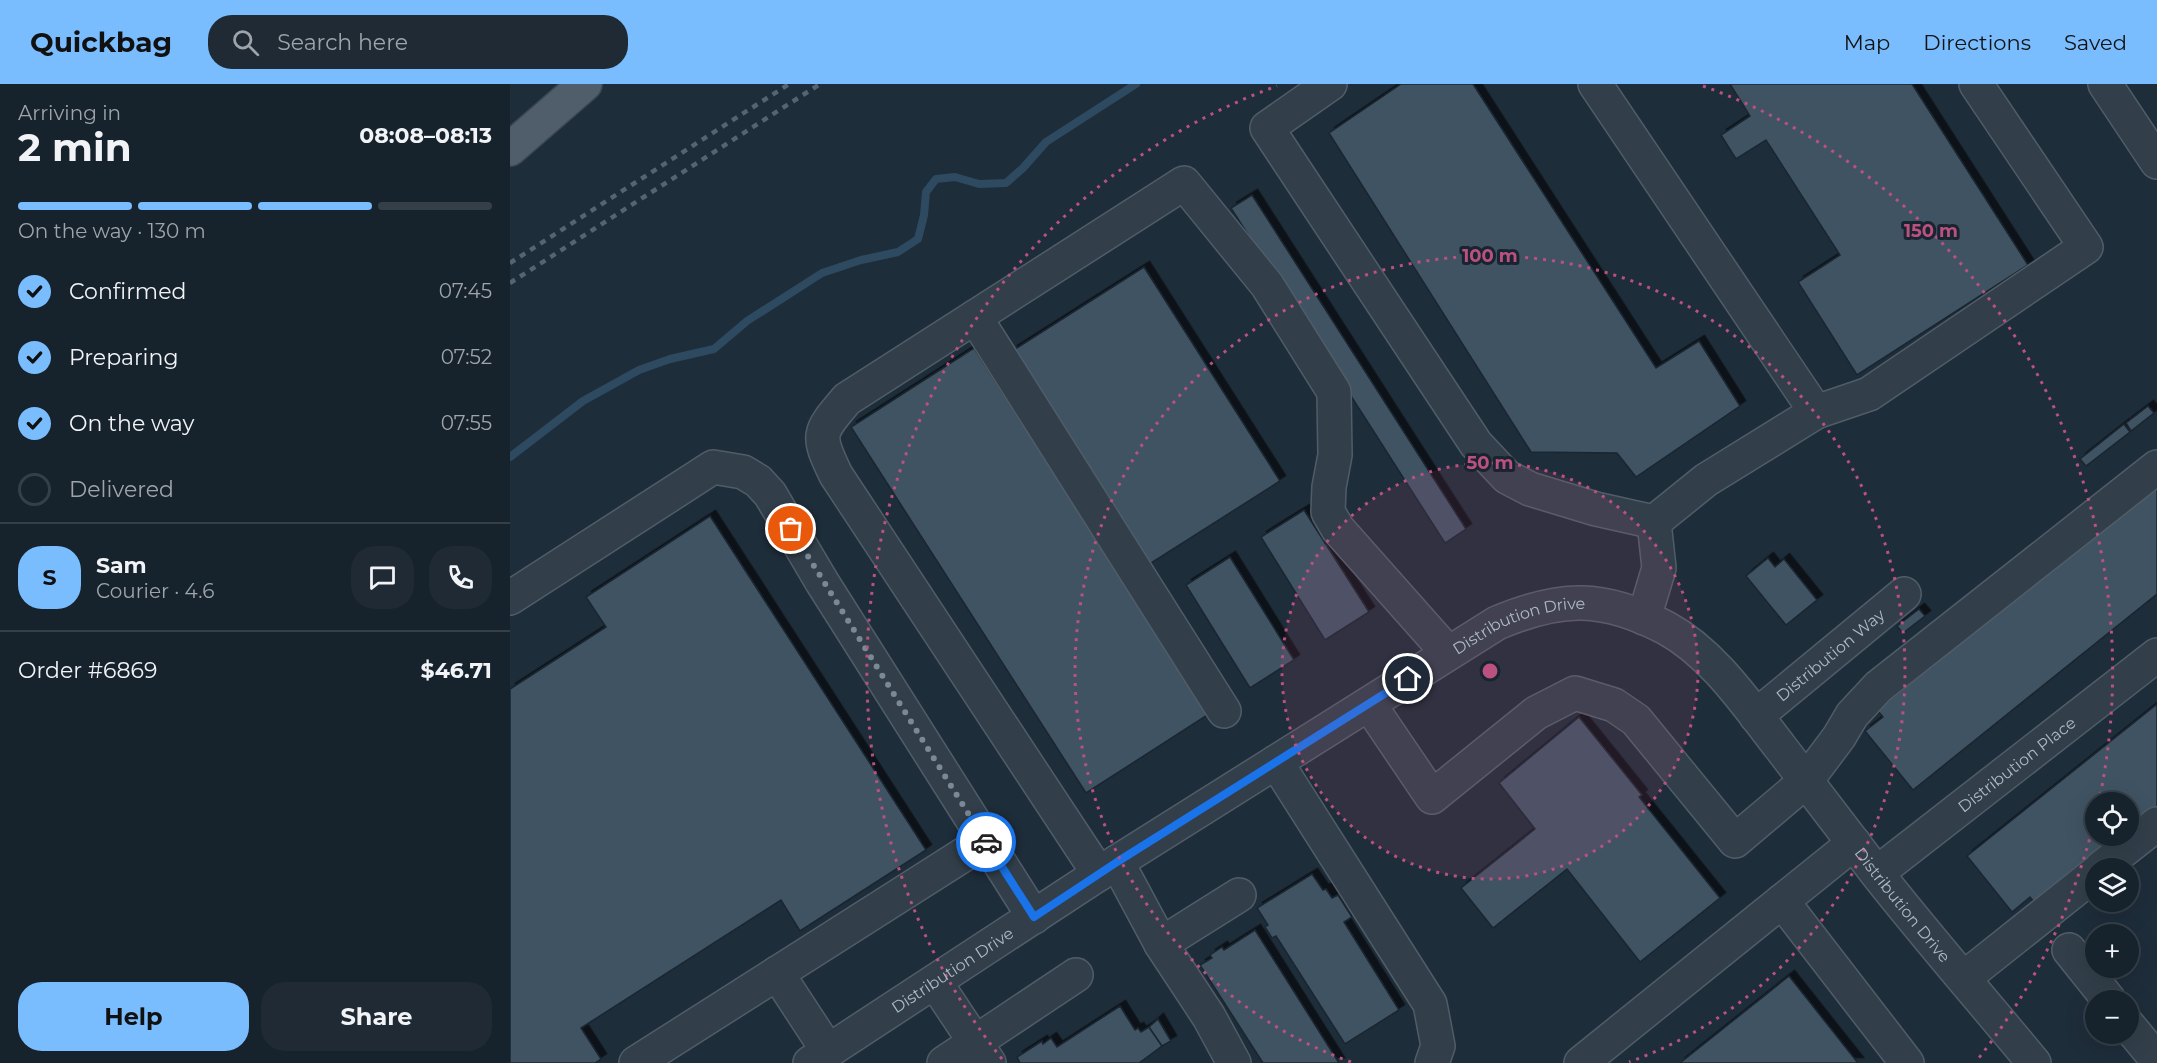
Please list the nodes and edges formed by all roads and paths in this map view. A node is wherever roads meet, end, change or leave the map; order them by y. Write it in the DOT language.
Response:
graph roads {
  1 [pos="585,84"];
  2 [pos="1330,84"];
  3 [pos="1595,84"];
  4 [pos="1976,84"];
  5 [pos="2105,84"];
  6 [pos="512,145"];
  7 [pos="2157,162"];
  8 [pos="975,317"];
  9 [pos="1816,411"];
  10 [pos="2157,467"];
  11 [pos="1654,522"];
  12 [pos="1904,594"];
  13 [pos="510,598"];
  14 [pos="1644,618"];
  15 [pos="1448,653"];
  16 [pos="2157,656"];
  17 [pos="1369,704"];
  18 [pos="1224,711"];
  19 [pos="1756,716"];
  20 [pos="1276,762"];
  21 [pos="1806,781"];
  22 [pos="2157,824"];
  23 [pos="985,841"];
  24 [pos="1854,843"];
  25 [pos="2114,858"];
  26 [pos="1108,868"];
  27 [pos="1877,873"];
  28 [pos="2085,882"];
  29 [pos="1239,895"];
  30 [pos="1782,901"];
  31 [pos="1034,917"];
  32 [pos="1161,944"];
  33 [pos="2069,951"];
  34 [pos="777,973"];
  35 [pos="1076,975"];
  36 [pos="1964,978"];
  37 [pos="935,982"];
  38 [pos="2101,990"];
  39 [pos="2139,1038"];
  40 [pos="982,1053"];
  41 [pos="819,1057"];
  42 [pos="2157,1060"];
  43 [pos="636,1063"];
  44 [pos="944,1063"];
  45 [pos="1234,1063"];
  46 [pos="1432,1063"];
  47 [pos="1581,1063"];
  48 [pos="1907,1063"];
  49 [pos="2034,1063"];
  1 -- 6 [label="main road"];
  2 -- 11 [label="street"];
  3 -- 9 [label="street"];
  4 -- 9 [label="street"];
  5 -- 7 [label="street"];
  8 -- 15 [label="street"];
  8 -- 18 [label="street"];
  8 -- 26 [label="street"];
  9 -- 11 [label="street"];
  10 -- 21 [label="street"];
  11 -- 14 [label="street"];
  12 -- 19 [label="street, Distribution Way"];
  13 -- 23 [label="street"];
  14 -- 15 [label="street, Distribution Drive"];
  14 -- 19 [label="street, Distribution Drive"];
  15 -- 17 [label="street, Distribution Drive"];
  16 -- 27 [label="street, Distribution Place"];
  17 -- 20 [label="street, Distribution Drive"];
  17 -- 21 [label="street"];
  19 -- 21 [label="street, Distribution Drive"];
  20 -- 26 [label="street, Distribution Drive"];
  20 -- 46 [label="street"];
  21 -- 24 [label="street, Distribution Drive"];
  22 -- 25 [label="street"];
  23 -- 31 [label="street"];
  23 -- 34 [label="street"];
  24 -- 27 [label="street, Distribution Drive"];
  24 -- 30 [label="street"];
  26 -- 31 [label="street, Distribution Drive"];
  26 -- 32 [label="street"];
  27 -- 36 [label="street, Distribution Drive"];
  28 -- 36 [label="street"];
  29 -- 32 [label="street"];
  30 -- 47 [label="street"];
  30 -- 48 [label="street"];
  31 -- 37 [label="street, Distribution Drive"];
  32 -- 45 [label="street"];
  33 -- 38 [label="street"];
  34 -- 41 [label="street"];
  34 -- 43 [label="street"];
  35 -- 40 [label="street"];
  36 -- 49 [label="street, Distribution Drive"];
  37 -- 40 [label="street"];
  37 -- 41 [label="street, Distribution Drive"];
  39 -- 42 [label="street"];
  40 -- 44 [label="street"];
}
